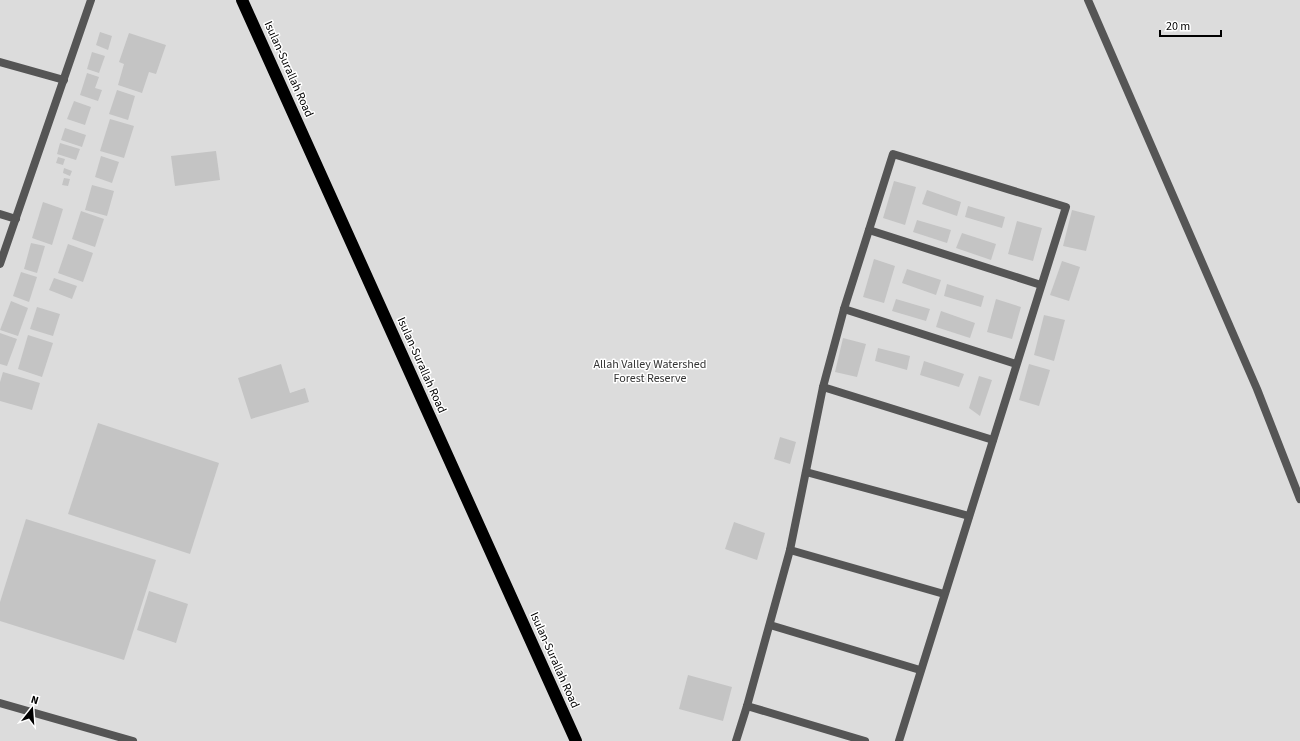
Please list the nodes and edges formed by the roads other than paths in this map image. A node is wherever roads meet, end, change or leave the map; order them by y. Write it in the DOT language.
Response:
graph roads {
  1 [pos="91,0"];
  2 [pos="242,0"];
  3 [pos="1088,0"];
  4 [pos="0,62"];
  5 [pos="64,80"];
  6 [pos="0,214"];
  7 [pos="16,219"];
  8 [pos="869,230"];
  9 [pos="0,264"];
  10 [pos="1041,285"];
  11 [pos="844,309"];
  12 [pos="1016,364"];
  13 [pos="823,387"];
  14 [pos="993,440"];
  15 [pos="806,472"];
  16 [pos="1300,499"];
  17 [pos="968,516"];
  18 [pos="790,550"];
  19 [pos="944,594"];
  20 [pos="770,626"];
  21 [pos="920,670"];
  22 [pos="0,703"];
  23 [pos="748,706"];
  24 [pos="133,741"];
  25 [pos="576,741"];
  26 [pos="736,741"];
  27 [pos="864,741"];
  28 [pos="899,741"];
  1 -- 5 [label="street"];
  2 -- 25 [label="highway, Isulan-Surallah Road"];
  3 -- 16 [label="street"];
  4 -- 5 [label="street"];
  5 -- 7 [label="street"];
  6 -- 7 [label="street"];
  7 -- 9 [label="street"];
  8 -- 10 [label="street"];
  8 -- 10 [label="street"];
  8 -- 11 [label="street"];
  10 -- 12 [label="street"];
  11 -- 12 [label="street"];
  11 -- 13 [label="street"];
  12 -- 14 [label="street"];
  13 -- 14 [label="street"];
  13 -- 15 [label="street"];
  14 -- 17 [label="street"];
  15 -- 17 [label="street"];
  15 -- 18 [label="street"];
  17 -- 19 [label="street"];
  18 -- 19 [label="street"];
  18 -- 20 [label="street"];
  19 -- 21 [label="street"];
  20 -- 21 [label="street"];
  20 -- 23 [label="street"];
  21 -- 28 [label="street"];
  22 -- 24 [label="street"];
  23 -- 26 [label="street"];
  23 -- 27 [label="street"];
}
